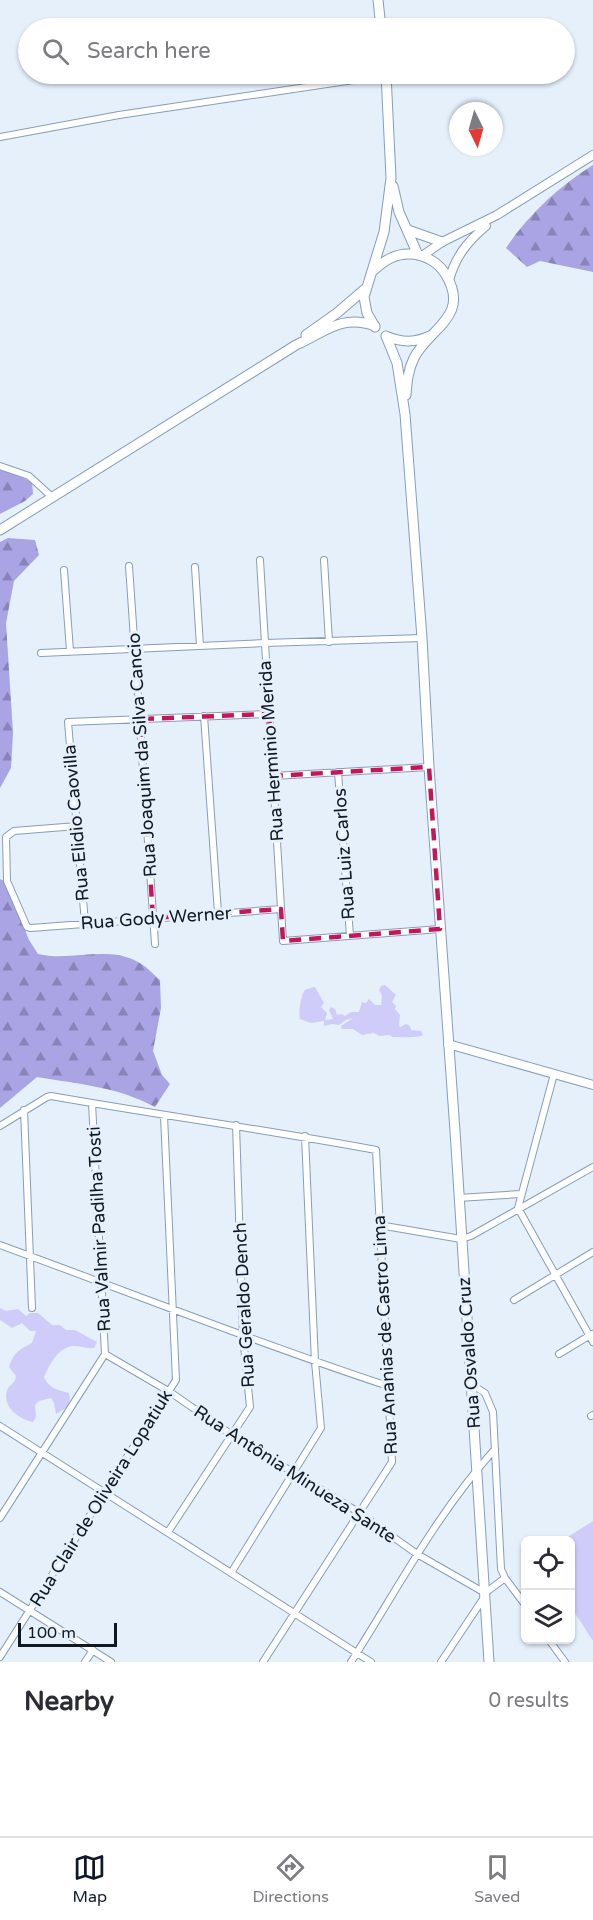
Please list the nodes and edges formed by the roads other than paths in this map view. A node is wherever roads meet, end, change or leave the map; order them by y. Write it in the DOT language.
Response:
graph roads {
  1 [pos="378,0"];
  2 [pos="380,18"];
  3 [pos="322,84"];
  4 [pos="387,84"];
  5 [pos="0,137"];
  6 [pos="593,155"];
  7 [pos="391,178"];
  8 [pos="497,215"];
  9 [pos="408,230"];
  10 [pos="442,242"];
  11 [pos="420,256"];
  12 [pos="373,272"];
  13 [pos="449,280"];
  14 [pos="365,289"];
  15 [pos="375,327"];
  16 [pos="432,335"];
  17 [pos="386,336"];
  18 [pos="296,345"];
  19 [pos="405,414"];
  20 [pos="0,466"];
  21 [pos="52,497"];
  22 [pos="0,530"];
  23 [pos="260,560"];
  24 [pos="324,560"];
  25 [pos="129,566"];
  26 [pos="195,567"];
  27 [pos="64,570"];
  28 [pos="422,638"];
  29 [pos="329,642"];
  30 [pos="265,643"];
  31 [pos="200,645"];
  32 [pos="135,648"];
  33 [pos="70,651"];
  34 [pos="41,653"];
  35 [pos="269,714"];
  36 [pos="204,716"];
  37 [pos="140,719"];
  38 [pos="429,767"];
  39 [pos="339,772"];
  40 [pos="273,776"];
  41 [pos="77,825"];
  42 [pos="281,909"];
  43 [pos="218,913"];
  44 [pos="153,918"];
  45 [pos="85,923"];
  46 [pos="440,929"];
  47 [pos="350,936"];
  48 [pos="155,944"];
  49 [pos="448,1044"];
  50 [pos="554,1074"];
  51 [pos="593,1085"];
  52 [pos="92,1103"];
  53 [pos="24,1110"];
  54 [pos="164,1116"];
  55 [pos="236,1125"];
  56 [pos="0,1126"];
  57 [pos="305,1137"];
  58 [pos="593,1167"];
  59 [pos="520,1194"];
  60 [pos="458,1198"];
  61 [pos="518,1208"];
  62 [pos="379,1225"];
  63 [pos="461,1239"];
  64 [pos="0,1245"];
  65 [pos="593,1252"];
  66 [pos="31,1257"];
  67 [pos="554,1275"];
  68 [pos="100,1282"];
  69 [pos="514,1300"];
  70 [pos="32,1308"];
  71 [pos="172,1308"];
  72 [pos="243,1336"];
  73 [pos="592,1338"];
  74 [pos="105,1354"];
  75 [pos="559,1354"];
  76 [pos="315,1362"];
  77 [pos="471,1384"];
  78 [pos="388,1386"];
  79 [pos="170,1392"];
  80 [pos="0,1426"];
  81 [pos="232,1435"];
  82 [pos="495,1449"];
  83 [pos="43,1452"];
  84 [pos="477,1468"];
  85 [pos="293,1472"];
  86 [pos="105,1491"];
  87 [pos="358,1512"];
  88 [pos="0,1518"];
  89 [pos="168,1532"];
  90 [pos="417,1554"];
  91 [pos="231,1573"];
  92 [pos="505,1578"];
  93 [pos="0,1592"];
  94 [pos="486,1594"];
  95 [pos="521,1600"];
  96 [pos="30,1611"];
  97 [pos="294,1613"];
  98 [pos="552,1644"];
  99 [pos="93,1650"];
  100 [pos="357,1653"];
  101 [pos="0,1657"];
  102 [pos="85,1662"];
  103 [pos="111,1662"];
  104 [pos="263,1662"];
  105 [pos="351,1662"];
  106 [pos="371,1662"];
  107 [pos="441,1662"];
  108 [pos="489,1662"];
  109 [pos="565,1662"];
  1 -- 2 [label="highway"];
  3 -- 5 [label="street"];
  4 -- 7 [label="highway"];
  6 -- 8 [label="main road"];
  7 -- 9 [label="highway"];
  7 -- 12 [label="highway"];
  8 -- 10 [label="main road"];
  8 -- 13 [label="main road"];
  9 -- 10 [label="highway"];
  9 -- 11 [label="highway"];
  10 -- 11 [label="main road"];
  11 -- 12 [label="highway"];
  11 -- 13 [label="highway"];
  12 -- 14 [label="highway"];
  13 -- 16 [label="highway"];
  14 -- 15 [label="highway"];
  14 -- 18 [label="highway"];
  15 -- 17 [label="highway"];
  15 -- 18 [label="highway"];
  16 -- 17 [label="highway"];
  16 -- 19 [label="highway"];
  17 -- 19 [label="highway"];
  18 -- 21 [label="highway"];
  19 -- 28 [label="highway, Rua Osvaldo Cruz"];
  20 -- 21 [label="street"];
  21 -- 22 [label="highway"];
  23 -- 30 [label="street, Rua Herminio Merida"];
  24 -- 29 [label="street"];
  25 -- 32 [label="street, Rua Joaquim da Silva Cancio"];
  26 -- 31 [label="street"];
  27 -- 33 [label="street"];
  28 -- 29 [label="street"];
  28 -- 38 [label="highway, Rua Osvaldo Cruz"];
  29 -- 30 [label="street"];
  30 -- 31 [label="street"];
  30 -- 35 [label="street, Rua Herminio Merida"];
  31 -- 32 [label="street"];
  32 -- 33 [label="street"];
  32 -- 37 [label="street, Rua Joaquim da Silva Cancio"];
  33 -- 34 [label="street"];
  35 -- 36 [label="street"];
  35 -- 40 [label="street, Rua Herminio Merida"];
  36 -- 37 [label="street"];
  36 -- 43 [label="street"];
  37 -- 41 [label="street, Rua Elidio Caovilla"];
  37 -- 44 [label="street, Rua Joaquim da Silva Cancio"];
  38 -- 39 [label="street"];
  38 -- 46 [label="highway, Rua Osvaldo Cruz"];
  39 -- 40 [label="street"];
  39 -- 47 [label="street, Rua Luiz Carlos"];
  40 -- 42 [label="street, Rua Herminio Merida"];
  41 -- 45 [label="street, Rua Elidio Caovilla"];
  41 -- 45 [label="street, Rua Gody Werner"];
  42 -- 43 [label="street, Rua Gody Werner"];
  42 -- 47 [label="street, Rua Herminio Merida"];
  43 -- 44 [label="street, Rua Gody Werner"];
  44 -- 45 [label="street, Rua Gody Werner"];
  44 -- 48 [label="street, Rua Joaquim da Silva Cancio"];
  46 -- 47 [label="street"];
  46 -- 49 [label="highway, Rua Osvaldo Cruz"];
  49 -- 50 [label="street"];
  49 -- 60 [label="highway, Rua Osvaldo Cruz"];
  50 -- 51 [label="street"];
  50 -- 59 [label="street"];
  52 -- 53 [label="street"];
  52 -- 54 [label="street"];
  52 -- 68 [label="street, Rua Valmir Padilha Tosti"];
  53 -- 56 [label="street"];
  53 -- 66 [label="street"];
  54 -- 55 [label="street"];
  54 -- 71 [label="street, Rua Clair de Oliveira Lopatiuk"];
  55 -- 57 [label="street"];
  55 -- 72 [label="street, Rua Geraldo Dench"];
  57 -- 62 [label="street, Rua Ananias de Castro Lima"];
  57 -- 76 [label="street"];
  58 -- 61 [label="street"];
  59 -- 60 [label="street"];
  59 -- 61 [label="street"];
  60 -- 63 [label="highway, Rua Osvaldo Cruz"];
  61 -- 63 [label="street"];
  61 -- 67 [label="street"];
  62 -- 63 [label="street"];
  62 -- 78 [label="street, Rua Ananias de Castro Lima"];
  63 -- 77 [label="highway, Rua Osvaldo Cruz"];
  64 -- 66 [label="street"];
  65 -- 67 [label="street"];
  66 -- 68 [label="street"];
  66 -- 70 [label="street"];
  67 -- 69 [label="street"];
  67 -- 73 [label="street"];
  68 -- 71 [label="street"];
  68 -- 74 [label="street, Rua Valmir Padilha Tosti"];
  71 -- 72 [label="street"];
  71 -- 79 [label="street, Rua Clair de Oliveira Lopatiuk"];
  72 -- 76 [label="street"];
  72 -- 81 [label="street, Rua Geraldo Dench"];
  73 -- 75 [label="street"];
  74 -- 79 [label="street, Rua Antônia Minueza Sante"];
  74 -- 83 [label="street"];
  76 -- 78 [label="street"];
  76 -- 85 [label="street"];
  77 -- 82 [label="street"];
  77 -- 84 [label="highway, Rua Osvaldo Cruz"];
  78 -- 87 [label="street, Rua Ananias de Castro Lima"];
  79 -- 81 [label="street, Rua Antônia Minueza Sante"];
  79 -- 86 [label="street, Rua Clair de Oliveira Lopatiuk"];
  80 -- 83 [label="street"];
  81 -- 85 [label="street, Rua Antônia Minueza Sante"];
  81 -- 89 [label="street, Rua Geraldo Dench"];
  82 -- 84 [label="street"];
  82 -- 92 [label="street"];
  83 -- 86 [label="street"];
  83 -- 88 [label="street"];
  84 -- 90 [label="street"];
  84 -- 94 [label="highway, Rua Osvaldo Cruz"];
  85 -- 87 [label="street, Rua Antônia Minueza Sante"];
  85 -- 91 [label="street"];
  86 -- 89 [label="street"];
  86 -- 96 [label="street, Rua Clair de Oliveira Lopatiuk"];
  87 -- 90 [label="street, Rua Antônia Minueza Sante"];
  87 -- 97 [label="street, Rua Ananias de Castro Lima"];
  89 -- 91 [label="street"];
  90 -- 94 [label="street, Rua Antônia Minueza Sante"];
  90 -- 100 [label="street"];
  91 -- 97 [label="street"];
  92 -- 94 [label="street"];
  92 -- 95 [label="street"];
  93 -- 96 [label="street"];
  94 -- 107 [label="street"];
  94 -- 108 [label="highway, Rua Osvaldo Cruz"];
  96 -- 99 [label="street"];
  96 -- 101 [label="street, Rua Clair de Oliveira Lopatiuk"];
  97 -- 100 [label="street"];
  97 -- 104 [label="street, Rua Ananias de Castro Lima"];
  98 -- 109 [label="street"];
  99 -- 102 [label="street"];
  99 -- 103 [label="street"];
  100 -- 105 [label="street"];
  100 -- 106 [label="street"];
}
